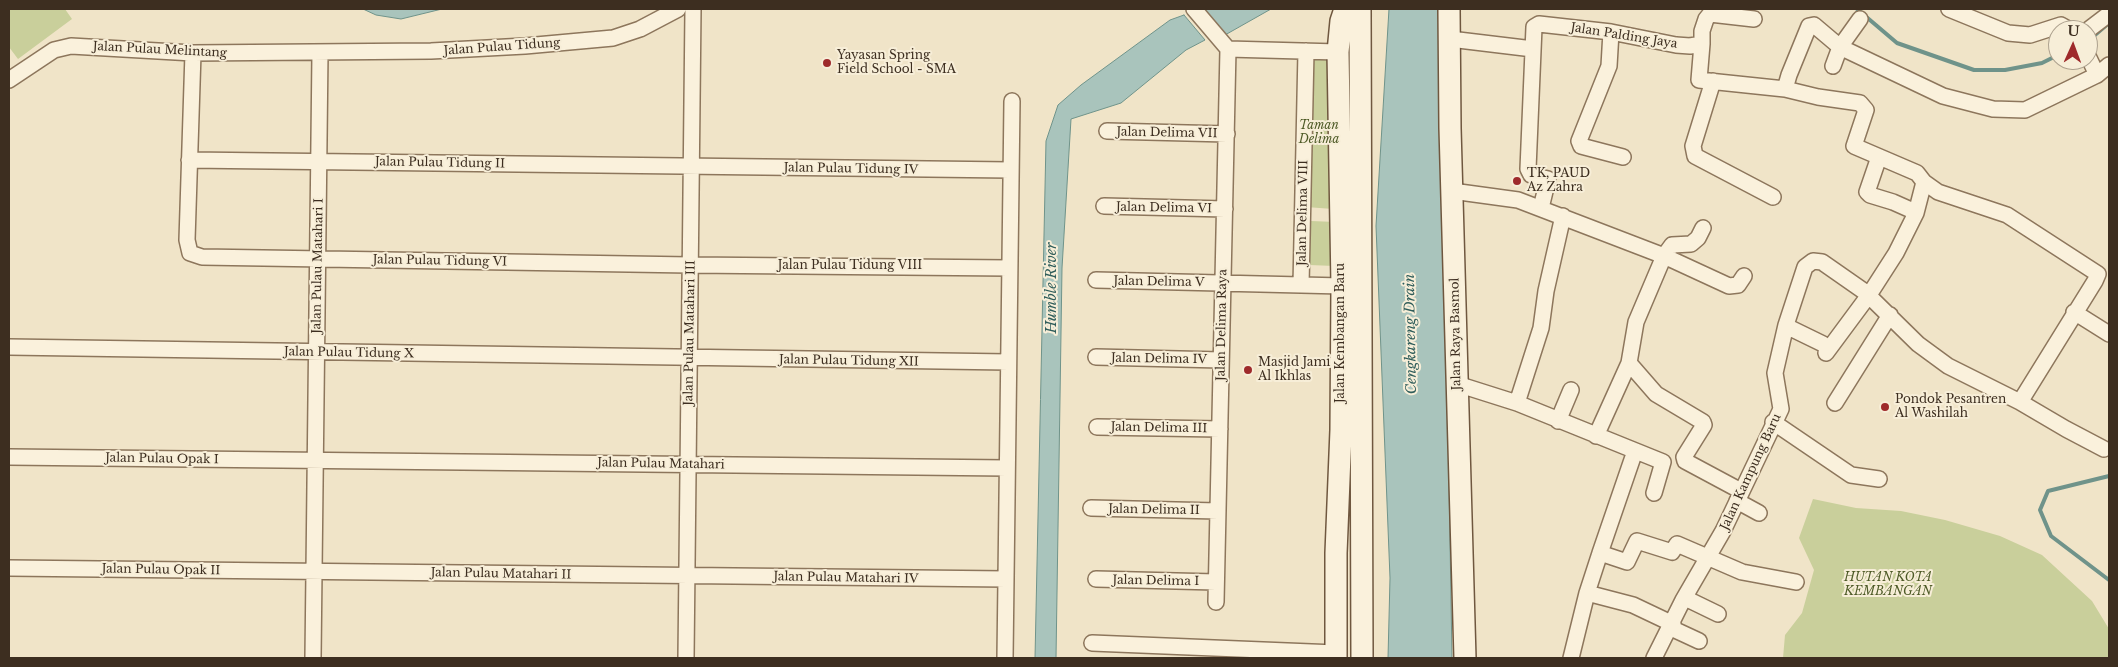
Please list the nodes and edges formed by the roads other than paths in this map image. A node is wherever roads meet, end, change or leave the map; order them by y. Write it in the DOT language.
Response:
graph roads {
  1 [pos="678,9"];
  2 [pos="693,9"];
  3 [pos="1194,9"];
  4 [pos="1345,9"];
  5 [pos="1360,9"];
  6 [pos="1449,9"];
  7 [pos="1949,9"];
  8 [pos="2109,14"];
  9 [pos="1754,19"];
  10 [pos="1860,19"];
  11 [pos="2098,22"];
  12 [pos="2048,29"];
  13 [pos="1610,32"];
  14 [pos="1450,40"];
  15 [pos="1702,44"];
  16 [pos="1227,46"];
  17 [pos="1840,47"];
  18 [pos="1533,49"];
  19 [pos="1306,51"];
  20 [pos="1338,52"];
  21 [pos="192,53"];
  22 [pos="320,53"];
  23 [pos="2109,65"];
  24 [pos="1833,66"];
  25 [pos="2095,70"];
  26 [pos="2097,75"];
  27 [pos="9,80"];
  28 [pos="1713,81"];
  29 [pos="1785,89"];
  30 [pos="1012,101"];
  31 [pos="1107,131"];
  32 [pos="1226,134"];
  33 [pos="1622,157"];
  34 [pos="1879,157"];
  35 [pos="189,160"];
  36 [pos="319,162"];
  37 [pos="691,167"];
  38 [pos="1010,170"];
  39 [pos="1924,182"];
  40 [pos="1452,191"];
  41 [pos="1773,197"];
  42 [pos="1104,206"];
  43 [pos="1541,208"];
  44 [pos="1225,209"];
  45 [pos="1911,210"];
  46 [pos="1563,216"];
  47 [pos="1702,228"];
  48 [pos="1664,256"];
  49 [pos="318,259"];
  50 [pos="690,265"];
  51 [pos="1009,268"];
  52 [pos="1744,276"];
  53 [pos="1096,280"];
  54 [pos="1223,283"];
  55 [pos="1301,285"];
  56 [pos="1342,286"];
  57 [pos="1869,295"];
  58 [pos="2074,312"];
  59 [pos="1890,315"];
  60 [pos="1786,326"];
  61 [pos="2109,334"];
  62 [pos="9,347"];
  63 [pos="317,352"];
  64 [pos="1096,357"];
  65 [pos="689,359"];
  66 [pos="1221,360"];
  67 [pos="1008,362"];
  68 [pos="1629,363"];
  69 [pos="1457,384"];
  70 [pos="1571,390"];
  71 [pos="2020,402"];
  72 [pos="1517,403"];
  73 [pos="1835,403"];
  74 [pos="1558,421"];
  75 [pos="1773,422"];
  76 [pos="1098,427"];
  77 [pos="1220,430"];
  78 [pos="1596,436"];
  79 [pos="2104,449"];
  80 [pos="1635,451"];
  81 [pos="9,457"];
  82 [pos="316,460"];
  83 [pos="1686,461"];
  84 [pos="1663,462"];
  85 [pos="688,464"];
  86 [pos="1007,468"];
  87 [pos="1878,479"];
  88 [pos="1654,493"];
  89 [pos="1739,496"];
  90 [pos="1091,508"];
  91 [pos="1218,511"];
  92 [pos="1759,514"];
  93 [pos="1600,553"];
  94 [pos="1708,557"];
  95 [pos="9,568"];
  96 [pos="314,572"];
  97 [pos="687,576"];
  98 [pos="1096,579"];
  99 [pos="1006,580"];
  100 [pos="1216,582"];
  101 [pos="1796,582"];
  102 [pos="1587,593"];
  103 [pos="1685,598"];
  104 [pos="1216,602"];
  105 [pos="1718,614"];
  106 [pos="1672,626"];
  107 [pos="1699,641"];
  108 [pos="1092,643"];
  109 [pos="1146,652"];
  110 [pos="1336,656"];
  111 [pos="313,658"];
  112 [pos="686,658"];
  113 [pos="1005,658"];
  114 [pos="1362,658"];
  115 [pos="1465,658"];
  116 [pos="1571,658"];
  117 [pos="1654,658"];
  1 -- 22 [label="street, Jalan Pulau Tidung"];
  2 -- 37 [label="street, Jalan Pulau Matahari III"];
  3 -- 16 [label="street"];
  4 -- 20 [label="main road, Jalan Kembangan Baru"];
  5 -- 114 [label="main road, Jalan Kembangan Baru"];
  6 -- 14 [label="main road, Jalan Raya Basmol"];
  7 -- 12 [label="street"];
  8 -- 11 [label="street"];
  9 -- 15 [label="street"];
  10 -- 17 [label="street"];
  13 -- 15 [label="street, Jalan Palding Jaya"];
  13 -- 18 [label="street, Jalan Palding Jaya"];
  13 -- 33 [label="street"];
  14 -- 18 [label="street"];
  14 -- 40 [label="main road, Jalan Raya Basmol"];
  15 -- 28 [label="street"];
  16 -- 19 [label="street"];
  16 -- 32 [label="street, Jalan Delima Raya"];
  17 -- 24 [label="street"];
  17 -- 26 [label="street"];
  17 -- 29 [label="street"];
  18 -- 43 [label="street"];
  19 -- 20 [label="street"];
  19 -- 55 [label="street, Jalan Delima VIII"];
  20 -- 56 [label="main road, Jalan Kembangan Baru"];
  21 -- 22 [label="street, Jalan Pulau Melintang"];
  21 -- 27 [label="street, Jalan Pulau Melintang"];
  21 -- 35 [label="street"];
  22 -- 36 [label="street, Jalan Pulau Matahari I"];
  23 -- 26 [label="street"];
  25 -- 26 [label="street"];
  28 -- 29 [label="street"];
  28 -- 41 [label="street"];
  29 -- 34 [label="street"];
  30 -- 38 [label="street"];
  31 -- 32 [label="street, Jalan Delima VII"];
  32 -- 44 [label="street, Jalan Delima Raya"];
  34 -- 39 [label="street"];
  34 -- 45 [label="street"];
  35 -- 36 [label="street, Jalan Pulau Tidung II"];
  35 -- 49 [label="street, Jalan Pulau Tidung VI"];
  36 -- 37 [label="street, Jalan Pulau Tidung II"];
  36 -- 49 [label="street, Jalan Pulau Matahari I"];
  37 -- 38 [label="street, Jalan Pulau Tidung IV"];
  37 -- 50 [label="street, Jalan Pulau Matahari III"];
  38 -- 51 [label="street"];
  39 -- 57 [label="street"];
  39 -- 58 [label="street"];
  40 -- 43 [label="street"];
  40 -- 69 [label="main road, Jalan Raya Basmol"];
  42 -- 44 [label="street, Jalan Delima VI"];
  43 -- 46 [label="street"];
  44 -- 54 [label="street, Jalan Delima Raya"];
  46 -- 48 [label="street"];
  46 -- 72 [label="street"];
  47 -- 48 [label="street"];
  48 -- 52 [label="street"];
  48 -- 68 [label="street"];
  49 -- 50 [label="street, Jalan Pulau Tidung VI"];
  49 -- 63 [label="street, Jalan Pulau Matahari I"];
  50 -- 51 [label="street, Jalan Pulau Tidung VIII"];
  50 -- 65 [label="street, Jalan Pulau Matahari III"];
  51 -- 67 [label="street"];
  53 -- 54 [label="street, Jalan Delima V"];
  54 -- 55 [label="street, Jalan Delima V"];
  54 -- 66 [label="street, Jalan Delima Raya"];
  55 -- 56 [label="street, Jalan Delima V"];
  56 -- 110 [label="main road, Jalan Kembangan Baru"];
  57 -- 59 [label="street, Jalan Kampung Baru"];
  57 -- 60 [label="street"];
  57 -- 60 [label="street, Jalan Kampung Baru"];
  58 -- 61 [label="street"];
  58 -- 71 [label="street"];
  59 -- 71 [label="street, Jalan Kampung Baru"];
  59 -- 73 [label="street"];
  60 -- 75 [label="street, Jalan Kampung Baru"];
  62 -- 63 [label="street, Jalan Pulau Tidung X"];
  63 -- 65 [label="street, Jalan Pulau Tidung X"];
  63 -- 82 [label="street, Jalan Pulau Matahari I"];
  64 -- 66 [label="street, Jalan Delima IV"];
  65 -- 67 [label="street, Jalan Pulau Tidung XII"];
  65 -- 85 [label="street, Jalan Pulau Matahari III"];
  66 -- 77 [label="street, Jalan Delima Raya"];
  67 -- 86 [label="street"];
  68 -- 78 [label="street"];
  68 -- 83 [label="street"];
  69 -- 72 [label="street"];
  69 -- 115 [label="main road, Jalan Raya Basmol"];
  70 -- 74 [label="street"];
  71 -- 79 [label="street, Jalan Kampung Baru"];
  72 -- 74 [label="street"];
  74 -- 78 [label="street"];
  75 -- 87 [label="street"];
  75 -- 89 [label="street, Jalan Kampung Baru"];
  76 -- 77 [label="street, Jalan Delima III"];
  77 -- 91 [label="street, Jalan Delima Raya"];
  78 -- 80 [label="street"];
  80 -- 84 [label="street"];
  80 -- 93 [label="street"];
  81 -- 82 [label="street, Jalan Pulau Opak I"];
  82 -- 85 [label="street, Jalan Pulau Matahari"];
  82 -- 96 [label="street, Jalan Pulau Matahari I"];
  83 -- 84 [label="street"];
  83 -- 89 [label="street"];
  84 -- 88 [label="street"];
  85 -- 86 [label="street, Jalan Pulau Matahari"];
  85 -- 97 [label="street, Jalan Pulau Matahari III"];
  86 -- 99 [label="street"];
  89 -- 92 [label="street"];
  89 -- 94 [label="street, Jalan Kampung Baru"];
  90 -- 91 [label="street, Jalan Delima II"];
  91 -- 100 [label="street, Jalan Delima Raya"];
  93 -- 94 [label="street"];
  93 -- 102 [label="street"];
  94 -- 101 [label="street"];
  94 -- 103 [label="street, Jalan Kampung Baru"];
  95 -- 96 [label="street, Jalan Pulau Opak II"];
  96 -- 97 [label="street, Jalan Pulau Matahari II"];
  96 -- 111 [label="street, Jalan Pulau Matahari I"];
  97 -- 99 [label="street, Jalan Pulau Matahari IV"];
  97 -- 112 [label="street, Jalan Pulau Matahari III"];
  98 -- 100 [label="street, Jalan Delima I"];
  99 -- 113 [label="street"];
  100 -- 104 [label="street, Jalan Delima Raya"];
  102 -- 106 [label="street"];
  102 -- 116 [label="street"];
  103 -- 105 [label="street"];
  103 -- 106 [label="street, Jalan Kampung Baru"];
  106 -- 107 [label="street"];
  106 -- 117 [label="street, Jalan Kampung Baru"];
  108 -- 109 [label="street"];
  109 -- 110 [label="street"];
}
